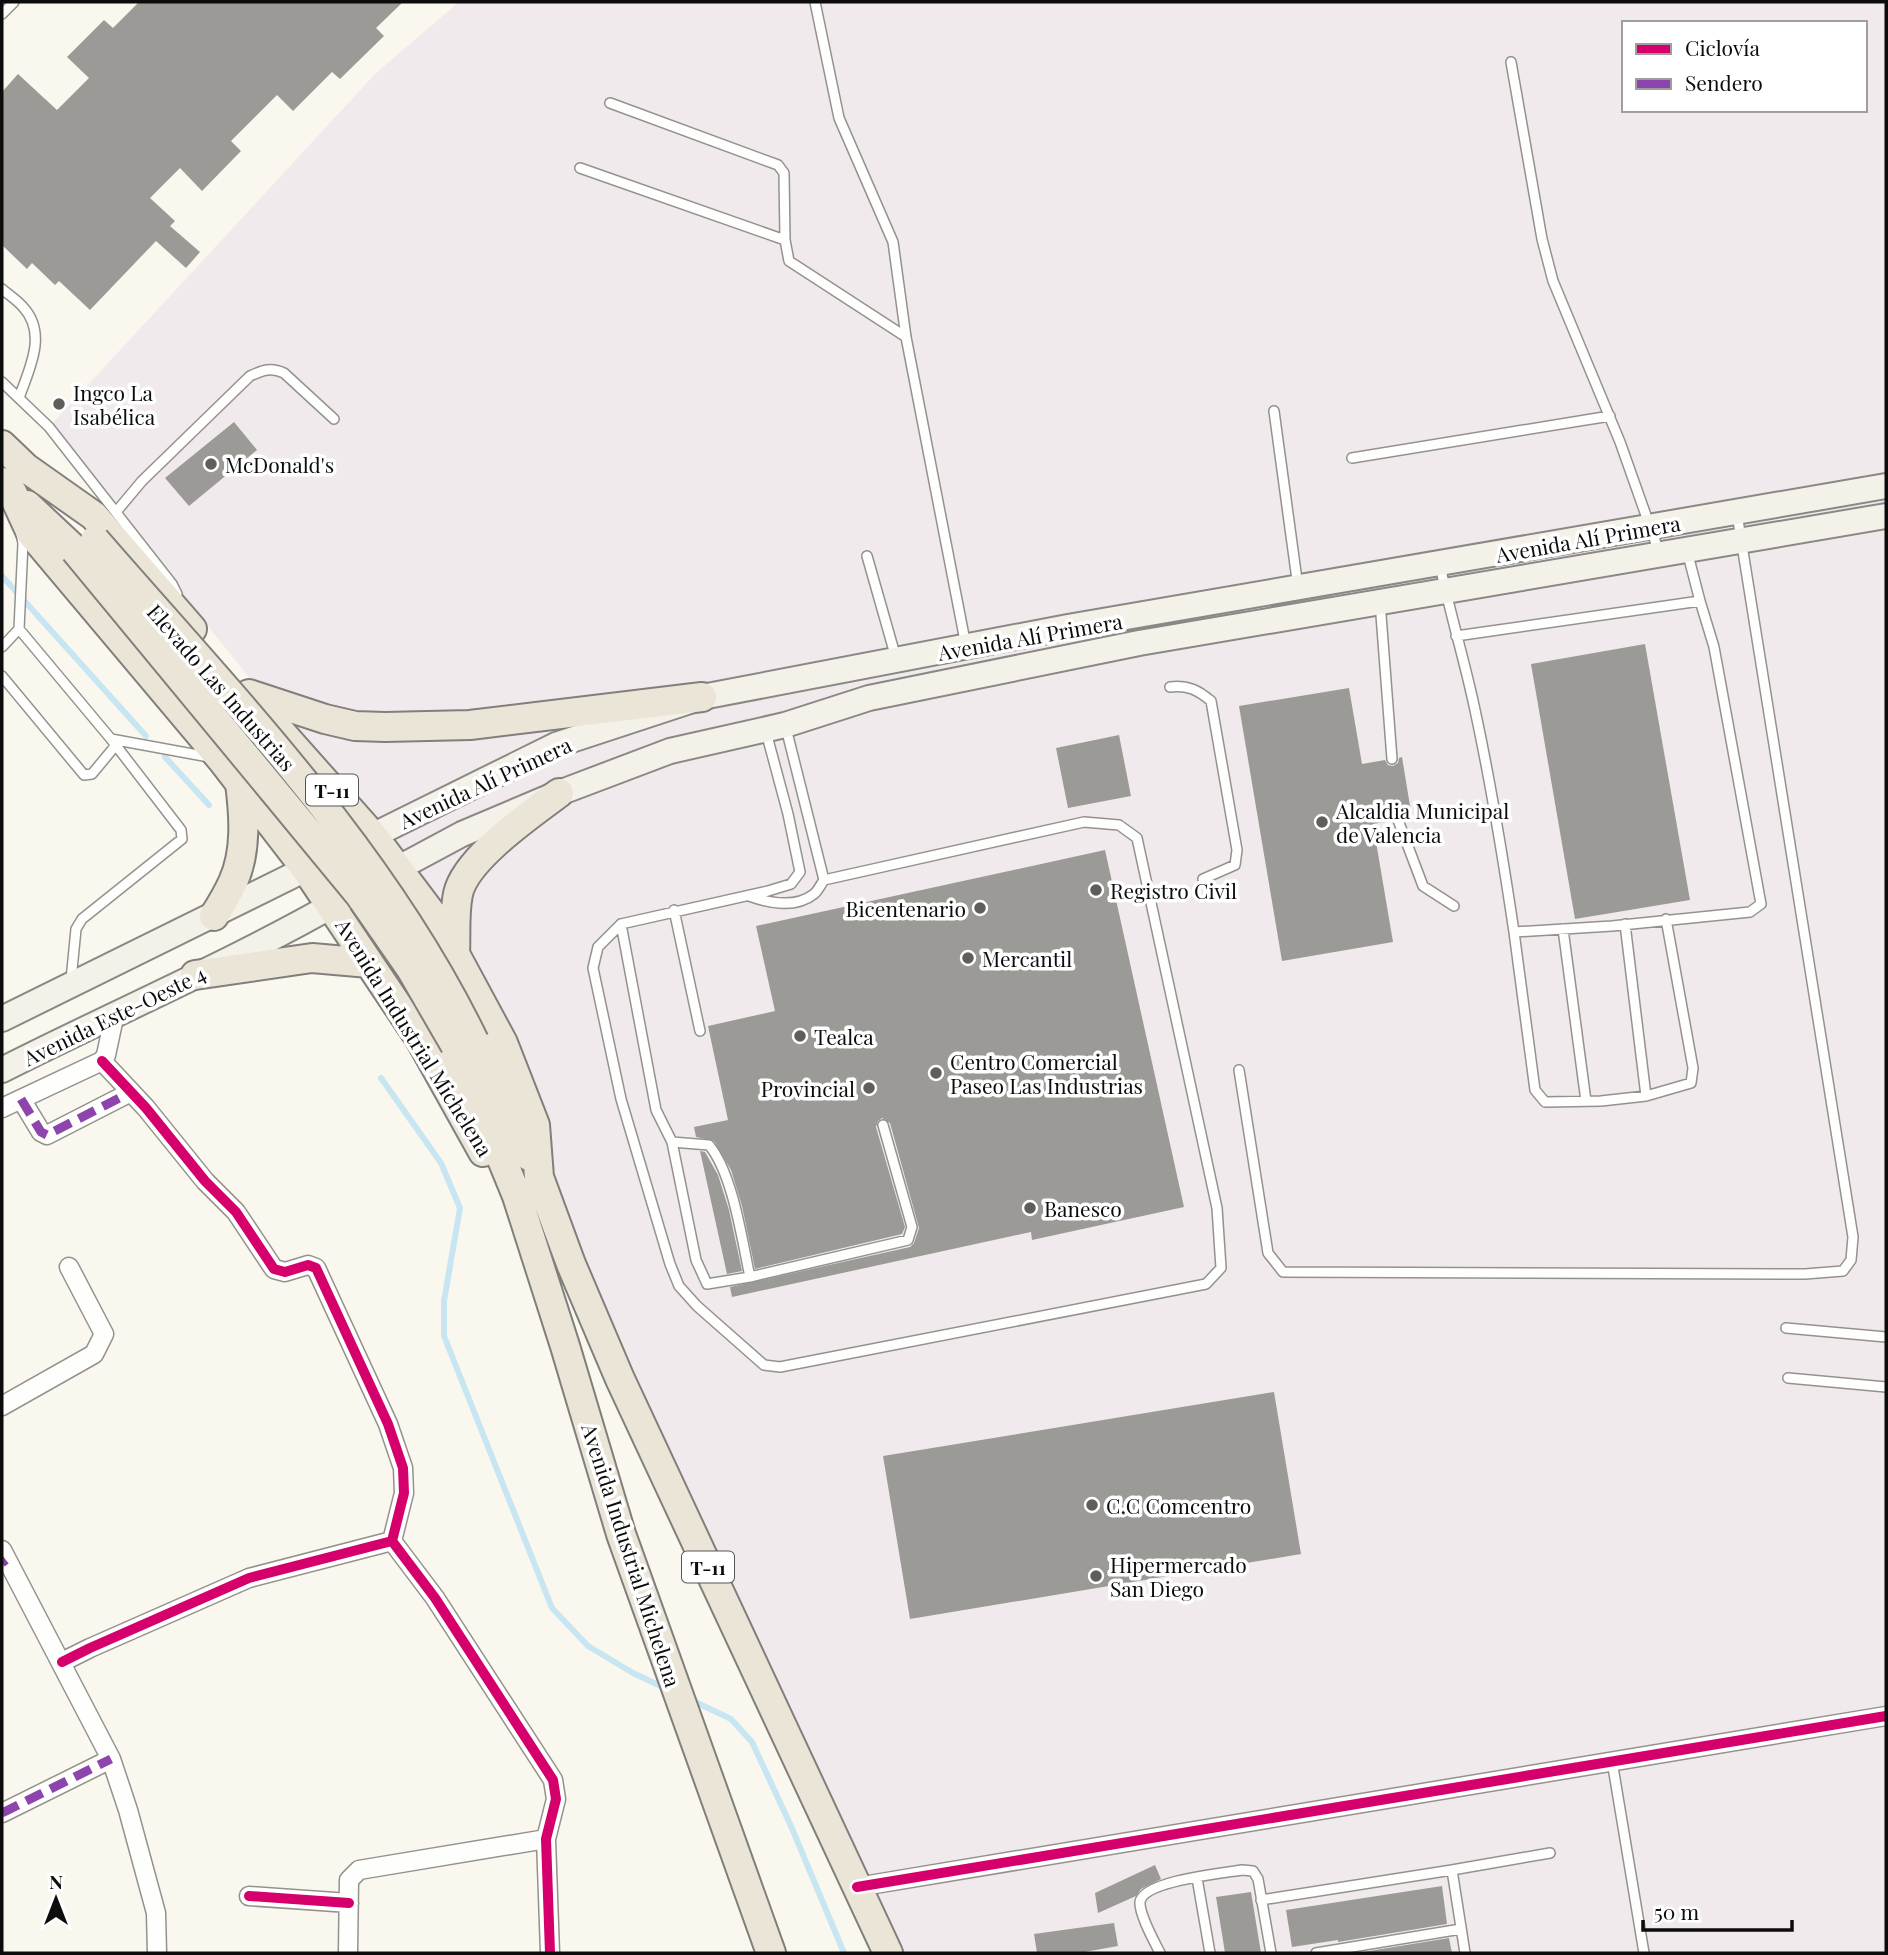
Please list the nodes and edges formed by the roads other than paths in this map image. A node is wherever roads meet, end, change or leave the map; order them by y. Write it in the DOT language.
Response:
graph roads {
  1 [pos="14,2"];
  2 [pos="815,2"];
  3 [pos="2,14"];
  4 [pos="1511,62"];
  5 [pos="610,103"];
  6 [pos="580,168"];
  7 [pos="785,240"];
  8 [pos="2,289"];
  9 [pos="906,337"];
  10 [pos="2,382"];
  11 [pos="19,398"];
  12 [pos="1274,411"];
  13 [pos="1610,416"];
  14 [pos="334,419"];
  15 [pos="2,445"];
  16 [pos="1352,458"];
  17 [pos="13,480"];
  18 [pos="1886,486"];
  19 [pos="116,512"];
  20 [pos="1737,512"];
  21 [pos="1886,516"];
  22 [pos="1652,527"];
  23 [pos="1741,540"];
  24 [pos="1687,549"];
  25 [pos="1660,554"];
  26 [pos="867,556"];
  27 [pos="1440,564"];
  28 [pos="1298,589"];
  29 [pos="1445,591"];
  30 [pos="1380,601"];
  31 [pos="1700,601"];
  32 [pos="19,629"];
  33 [pos="198,636"];
  34 [pos="1456,636"];
  35 [pos="2,647"];
  36 [pos="966,647"];
  37 [pos="887,662"];
  38 [pos="2,676"];
  39 [pos="1170,687"];
  40 [pos="246,693"];
  41 [pos="702,697"];
  42 [pos="775,727"];
  43 [pos="113,742"];
  44 [pos="1392,759"];
  45 [pos="222,760"];
  46 [pos="240,783"];
  47 [pos="559,793"];
  48 [pos="1398,820"];
  49 [pos="373,836"];
  50 [pos="397,868"];
  51 [pos="306,869"];
  52 [pos="1203,879"];
  53 [pos="824,880"];
  54 [pos="748,895"];
  55 [pos="332,905"];
  56 [pos="1454,906"];
  57 [pos="674,910"];
  58 [pos="215,916"];
  59 [pos="1666,919"];
  60 [pos="621,924"];
  61 [pos="1625,924"];
  62 [pos="1563,929"];
  63 [pos="1514,932"];
  64 [pos="455,954"];
  65 [pos="226,961"];
  66 [pos="369,963"];
  67 [pos="195,975"];
  68 [pos="70,985"];
  69 [pos="115,1013"];
  70 [pos="2,1019"];
  71 [pos="700,1031"];
  72 [pos="464,1043"];
  73 [pos="102,1061"];
  74 [pos="2,1070"];
  75 [pos="1239,1070"];
  76 [pos="131,1092"];
  77 [pos="1646,1096"];
  78 [pos="21,1099"];
  79 [pos="1586,1101"];
  80 [pos="2,1108"];
  81 [pos="883,1125"];
  82 [pos="672,1142"];
  83 [pos="539,1177"];
  84 [pos="510,1178"];
  85 [pos="69,1267"];
  86 [pos="750,1277"];
  87 [pos="1786,1328"];
  88 [pos="1886,1337"];
  89 [pos="1788,1378"];
  90 [pos="1886,1387"];
  91 [pos="2,1406"];
  92 [pos="392,1541"];
  93 [pos="3,1558"];
  94 [pos="62,1662"];
  95 [pos="1886,1716"];
  96 [pos="111,1759"];
  97 [pos="1612,1761"];
  98 [pos="2,1813"];
  99 [pos="546,1839"];
  100 [pos="1550,1853"];
  101 [pos="1452,1870"];
  102 [pos="1198,1878"];
  103 [pos="857,1887"];
  104 [pos="249,1896"];
  105 [pos="1261,1900"];
  106 [pos="349,1903"];
  107 [pos="1461,1929"];
  108 [pos="157,1953"];
  109 [pos="348,1953"];
  110 [pos="550,1953"];
  111 [pos="771,1953"];
  112 [pos="888,1953"];
  113 [pos="1160,1953"];
  114 [pos="1210,1953"];
  115 [pos="1271,1953"];
  116 [pos="1316,1953"];
  117 [pos="1465,1953"];
  118 [pos="1644,1953"];
  1 -- 3 [label="lane"];
  2 -- 9 [label="lane"];
  4 -- 13 [label="lane"];
  5 -- 7 [label="lane"];
  6 -- 7 [label="lane"];
  7 -- 9 [label="lane"];
  8 -- 11 [label="lane"];
  9 -- 36 [label="lane"];
  10 -- 11 [label="lane, Avenida Industrial Michelena"];
  11 -- 19 [label="lane, Avenida Industrial Michelena"];
  12 -- 28 [label="lane"];
  13 -- 16 [label="lane"];
  13 -- 22 [label="lane"];
  14 -- 19 [label="lane"];
  15 -- 17 [label="main road, Avenida Industrial Michelena / T-11"];
  17 -- 32 [label="lane"];
  17 -- 33 [label="main road, Avenida Industrial Michelena / T-11"];
  17 -- 45 [label="main road, Avenida Industrial Michelena / T-11"];
  17 -- 72 [label="main road, Elevado Las Industrias / T-11, bridge"];
  18 -- 20 [label="main road, Avenida Alí Primera"];
  19 -- 33 [label="lane, Avenida Industrial Michelena"];
  20 -- 22 [label="main road, Avenida Alí Primera"];
  20 -- 23 [label="lane"];
  21 -- 23 [label="main road, Avenida Alí Primera"];
  22 -- 25 [label="lane"];
  22 -- 27 [label="main road, Avenida Alí Primera"];
  23 -- 24 [label="main road, Avenida Alí Primera"];
  23 -- 75 [label="lane"];
  24 -- 25 [label="main road, Avenida Alí Primera"];
  24 -- 31 [label="lane"];
  25 -- 29 [label="main road, Avenida Alí Primera"];
  26 -- 37 [label="lane"];
  27 -- 28 [label="main road, Avenida Alí Primera"];
  27 -- 29 [label="lane"];
  28 -- 36 [label="main road, Avenida Alí Primera"];
  29 -- 30 [label="main road, Avenida Alí Primera"];
  29 -- 34 [label="lane"];
  30 -- 42 [label="main road, Avenida Alí Primera"];
  30 -- 44 [label="lane"];
  31 -- 34 [label="lane"];
  31 -- 59 [label="lane"];
  32 -- 35 [label="lane"];
  32 -- 43 [label="lane"];
  33 -- 40 [label="main road, Avenida Industrial Michelena / T-11"];
  34 -- 63 [label="lane"];
  36 -- 37 [label="main road, Avenida Alí Primera"];
  37 -- 41 [label="main road, Avenida Alí Primera"];
  37 -- 42 [label="main road"];
  38 -- 43 [label="lane"];
  39 -- 52 [label="lane"];
  40 -- 41 [label="main road"];
  40 -- 49 [label="main road, Avenida Industrial Michelena / T-11"];
  41 -- 49 [label="main road, Avenida Alí Primera"];
  42 -- 47 [label="main road, Avenida Alí Primera"];
  42 -- 53 [label="lane"];
  42 -- 54 [label="lane"];
  43 -- 45 [label="lane"];
  43 -- 68 [label="lane"];
  45 -- 46 [label="main road, Avenida Industrial Michelena / T-11"];
  46 -- 51 [label="main road, Avenida Industrial Michelena / T-11"];
  46 -- 58 [label="main road"];
  47 -- 50 [label="main road, Avenida Alí Primera"];
  47 -- 64 [label="main road"];
  48 -- 56 [label="lane"];
  49 -- 50 [label="main road, Avenida Industrial Michelena / T-11"];
  49 -- 51 [label="main road, Avenida Alí Primera"];
  50 -- 55 [label="main road, Avenida Alí Primera"];
  50 -- 64 [label="main road, Avenida Industrial Michelena / T-11"];
  51 -- 55 [label="main road, Avenida Industrial Michelena / T-11"];
  51 -- 58 [label="main road, Avenida Alí Primera"];
  53 -- 54 [label="lane"];
  53 -- 60 [label="lane"];
  54 -- 57 [label="lane"];
  55 -- 65 [label="main road, Avenida Alí Primera"];
  55 -- 66 [label="main road, Avenida Industrial Michelena / T-11"];
  57 -- 60 [label="lane"];
  57 -- 71 [label="lane"];
  58 -- 68 [label="main road, Avenida Alí Primera"];
  59 -- 61 [label="lane"];
  59 -- 77 [label="lane"];
  60 -- 82 [label="lane"];
  61 -- 62 [label="lane"];
  61 -- 77 [label="lane"];
  62 -- 63 [label="lane"];
  62 -- 79 [label="lane"];
  63 -- 79 [label="lane"];
  64 -- 83 [label="main road, Avenida Industrial Michelena / T-11"];
  65 -- 67 [label="main road, Avenida Este-Oeste 4"];
  66 -- 67 [label="main road"];
  66 -- 84 [label="main road, Avenida Industrial Michelena / T-11"];
  67 -- 69 [label="main road, Avenida Este-Oeste 4"];
  68 -- 70 [label="main road, Avenida Alí Primera"];
  69 -- 73 [label="street"];
  69 -- 74 [label="main road, Avenida Este-Oeste 4"];
  72 -- 83 [label="main road, Elevado Las Industrias / T-11"];
  72 -- 84 [label="main road, Elevado Las Industrias / T-11"];
  73 -- 76 [label="street"];
  73 -- 78 [label="street"];
  76 -- 78 [label="street"];
  76 -- 92 [label="street"];
  77 -- 79 [label="lane"];
  78 -- 80 [label="street"];
  81 -- 86 [label="lane"];
  82 -- 86 [label="lane"];
  82 -- 86 [label="lane"];
  83 -- 103 [label="main road, Avenida Industrial Michelena / T-11"];
  84 -- 111 [label="main road, Avenida Industrial Michelena / T-11"];
  85 -- 91 [label="street"];
  87 -- 88 [label="lane"];
  89 -- 90 [label="lane"];
  92 -- 94 [label="street"];
  92 -- 99 [label="street"];
  93 -- 94 [label="street"];
  94 -- 96 [label="street"];
  95 -- 97 [label="street"];
  96 -- 98 [label="street"];
  96 -- 108 [label="street"];
  97 -- 103 [label="street"];
  97 -- 118 [label="lane"];
  99 -- 106 [label="street"];
  99 -- 110 [label="street"];
  100 -- 101 [label="lane"];
  101 -- 105 [label="lane"];
  101 -- 107 [label="lane"];
  102 -- 105 [label="lane"];
  102 -- 113 [label="lane"];
  102 -- 114 [label="lane"];
  103 -- 112 [label="main road, Avenida Industrial Michelena / T-11"];
  104 -- 106 [label="street"];
  105 -- 115 [label="lane"];
  106 -- 109 [label="street"];
  107 -- 116 [label="lane"];
  107 -- 117 [label="lane"];
}
